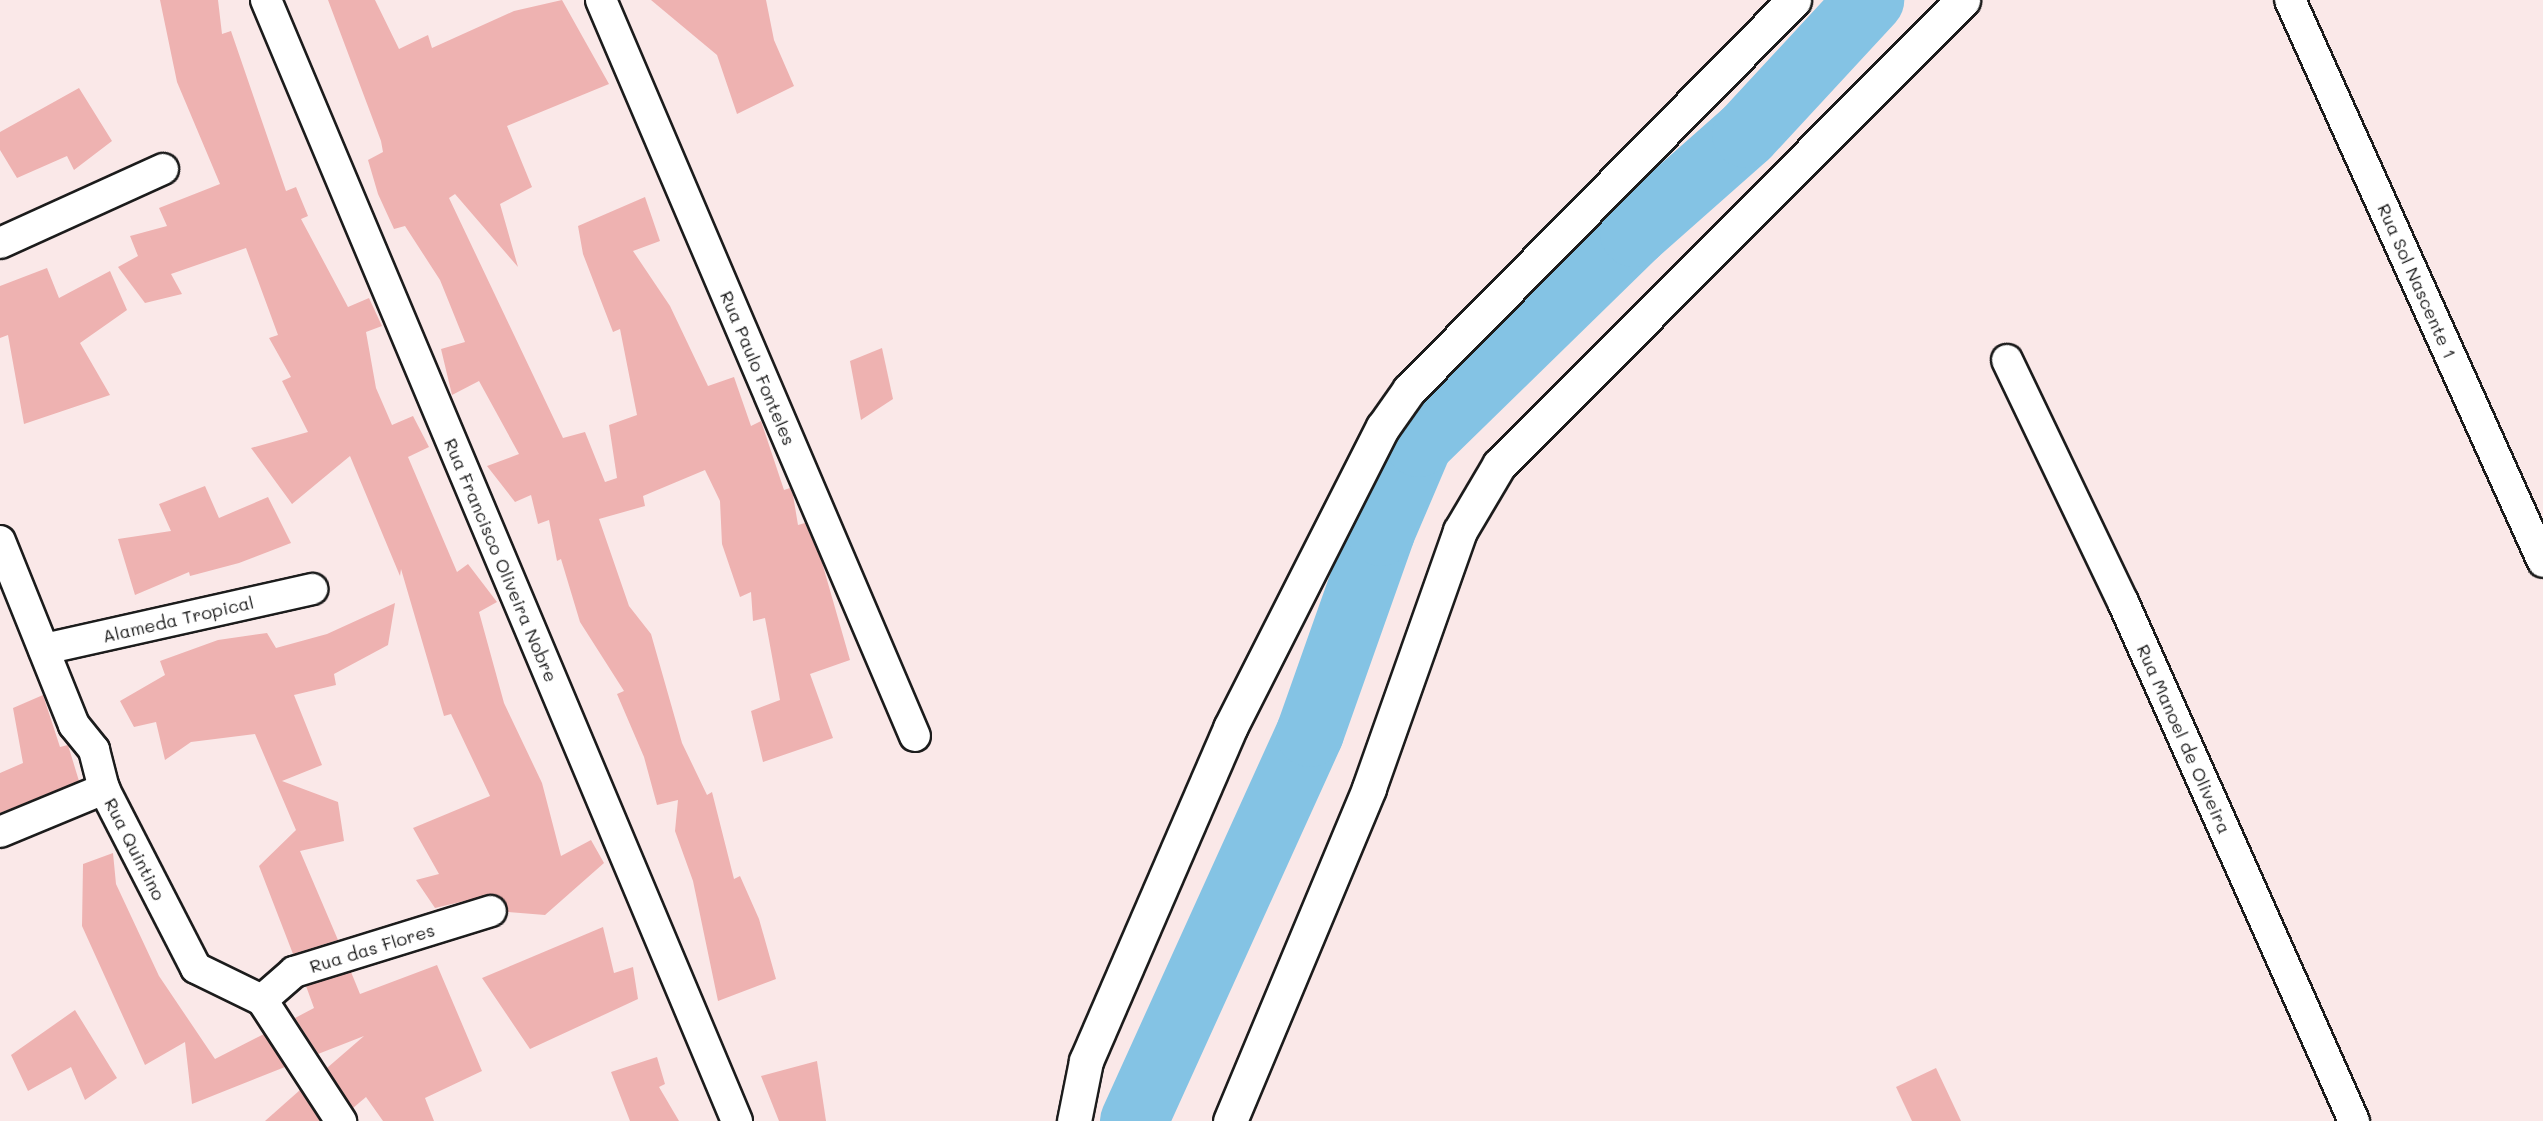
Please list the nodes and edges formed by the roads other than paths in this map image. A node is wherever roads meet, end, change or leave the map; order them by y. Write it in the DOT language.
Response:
graph roads {
  1 [pos="266,0"];
  2 [pos="601,0"];
  3 [pos="1794,0"];
  4 [pos="1963,0"];
  5 [pos="2290,0"];
  6 [pos="164,169"];
  7 [pos="0,243"];
  8 [pos="2007,360"];
  9 [pos="0,541"];
  10 [pos="2543,562"];
  11 [pos="312,589"];
  12 [pos="44,649"];
  13 [pos="915,736"];
  14 [pos="104,789"];
  15 [pos="0,832"];
  16 [pos="491,911"];
  17 [pos="262,1000"];
  18 [pos="337,1116"];
  19 [pos="737,1121"];
  20 [pos="1074,1121"];
  21 [pos="1230,1121"];
  22 [pos="2354,1121"];
  1 -- 19 [label="street, Rua Francisco Oliveira Nobre"];
  2 -- 13 [label="street, Rua Paulo Fonteles"];
  3 -- 20 [label="street"];
  4 -- 21 [label="street"];
  5 -- 10 [label="street, Rua Sol Nascente 1"];
  6 -- 7 [label="street"];
  8 -- 22 [label="street, Rua Manoel de Oliveira"];
  9 -- 12 [label="street, Rua Quintino"];
  11 -- 12 [label="street, Alameda Tropical"];
  12 -- 14 [label="street, Rua Quintino"];
  14 -- 15 [label="street"];
  14 -- 17 [label="street, Rua Quintino"];
  16 -- 17 [label="street, Rua das Flores"];
  17 -- 18 [label="street"];
}
